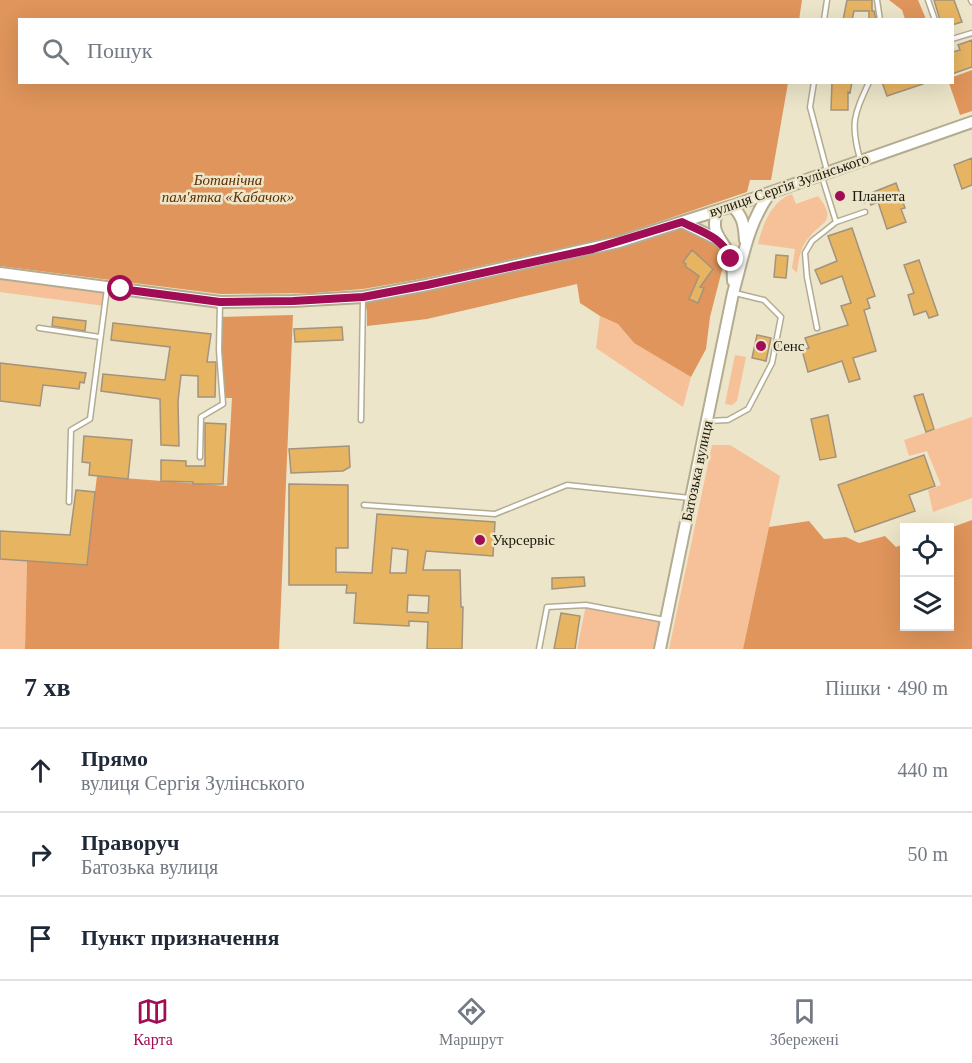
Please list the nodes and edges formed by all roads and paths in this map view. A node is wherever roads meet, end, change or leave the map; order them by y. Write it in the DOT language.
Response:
graph roads {
  1 [pos="827,0"];
  2 [pos="878,0"];
  3 [pos="928,0"];
  4 [pos="824,18"];
  5 [pos="880,18"];
  6 [pos="934,18"];
  7 [pos="972,33"];
  8 [pos="954,38"];
  9 [pos="814,84"];
  10 [pos="868,84"];
  11 [pos="972,122"];
  12 [pos="860,160"];
  13 [pos="824,173"];
  14 [pos="770,193"];
  15 [pos="732,206"];
  16 [pos="717,211"];
  17 [pos="865,213"];
  18 [pos="682,222"];
  19 [pos="836,222"];
  20 [pos="719,240"];
  21 [pos="746,243"];
  22 [pos="0,273"];
  23 [pos="107,287"];
  24 [pos="733,293"];
  25 [pos="363,297"];
  26 [pos="220,302"];
  27 [pos="39,328"];
  28 [pos="817,328"];
  29 [pos="100,337"];
  30 [pos="360,420"];
  31 [pos="707,421"];
  32 [pos="200,457"];
  33 [pos="691,498"];
  34 [pos="69,502"];
  35 [pos="364,505"];
  36 [pos="666,620"];
  37 [pos="539,649"];
  38 [pos="660,649"];
  1 -- 4 [label="lane"];
  2 -- 5 [label="lane"];
  3 -- 6 [label="lane"];
  7 -- 8 [label="lane"];
  9 -- 13 [label="lane"];
  10 -- 12 [label="lane"];
  11 -- 12 [label="street, вулиця Сергія Зулінського"];
  12 -- 13 [label="street, вулиця Сергія Зулінського"];
  13 -- 14 [label="street, вулиця Сергія Зулінського"];
  13 -- 19 [label="lane"];
  14 -- 15 [label="street, вулиця Сергія Зулінського"];
  14 -- 21 [label="street, Батозька вулиця"];
  15 -- 16 [label="street, вулиця Сергія Зулінського"];
  15 -- 21 [label="street, Батозька вулиця"];
  16 -- 18 [label="street, вулиця Сергія Зулінського"];
  16 -- 20 [label="street, Батозька вулиця"];
  17 -- 19 [label="lane"];
  18 -- 20 [label="street"];
  18 -- 25 [label="street, вулиця Сергія Зулінського"];
  19 -- 28 [label="lane"];
  20 -- 24 [label="street, Батозька вулиця"];
  21 -- 24 [label="street, Батозька вулиця"];
  22 -- 23 [label="street, вулиця Сергія Зулінського"];
  23 -- 26 [label="street, вулиця Сергія Зулінського"];
  23 -- 29 [label="lane"];
  24 -- 31 [label="street, Батозька вулиця"];
  24 -- 31 [label="lane"];
  25 -- 26 [label="street, вулиця Сергія Зулінського"];
  25 -- 30 [label="lane"];
  26 -- 32 [label="lane"];
  27 -- 29 [label="lane"];
  29 -- 34 [label="lane"];
  31 -- 33 [label="street, Батозька вулиця"];
  33 -- 35 [label="lane"];
  33 -- 36 [label="street, Батозька вулиця"];
  36 -- 37 [label="lane"];
  36 -- 38 [label="street, Батозька вулиця"];
}
